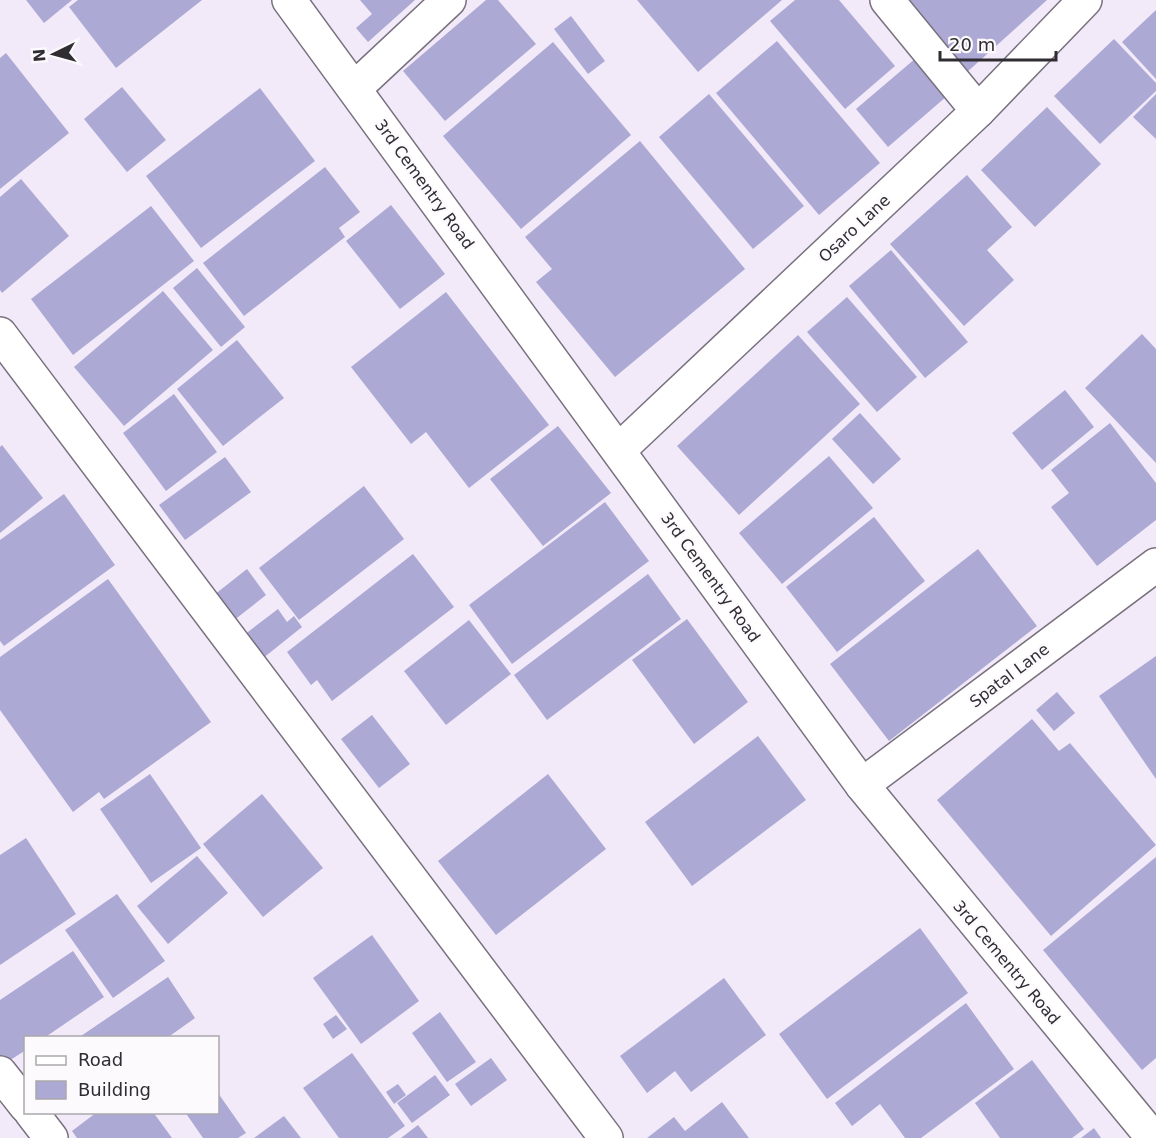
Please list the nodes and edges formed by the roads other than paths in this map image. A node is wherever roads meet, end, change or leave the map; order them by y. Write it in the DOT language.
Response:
graph roads {
  1 [pos="289,0"];
  2 [pos="449,0"];
  3 [pos="887,0"];
  4 [pos="1085,0"];
  5 [pos="355,88"];
  6 [pos="978,111"];
  7 [pos="0,334"];
  8 [pos="619,450"];
  9 [pos="1156,566"];
  10 [pos="862,785"];
  11 [pos="0,1073"];
  12 [pos="24,1103"];
  13 [pos="32,1114"];
  14 [pos="51,1138"];
  15 [pos="606,1138"];
  16 [pos="1153,1138"];
  1 -- 5 [label="street, 3rd Cementry Road"];
  2 -- 5 [label="street"];
  3 -- 6 [label="street"];
  4 -- 6 [label="street, Osaro Lane"];
  5 -- 8 [label="street, 3rd Cementry Road"];
  6 -- 8 [label="street, Osaro Lane"];
  7 -- 15 [label="street"];
  8 -- 10 [label="street, 3rd Cementry Road"];
  9 -- 10 [label="street, Spatal Lane"];
  10 -- 16 [label="street, 3rd Cementry Road"];
  11 -- 12 [label="street"];
  13 -- 14 [label="street"];
}
